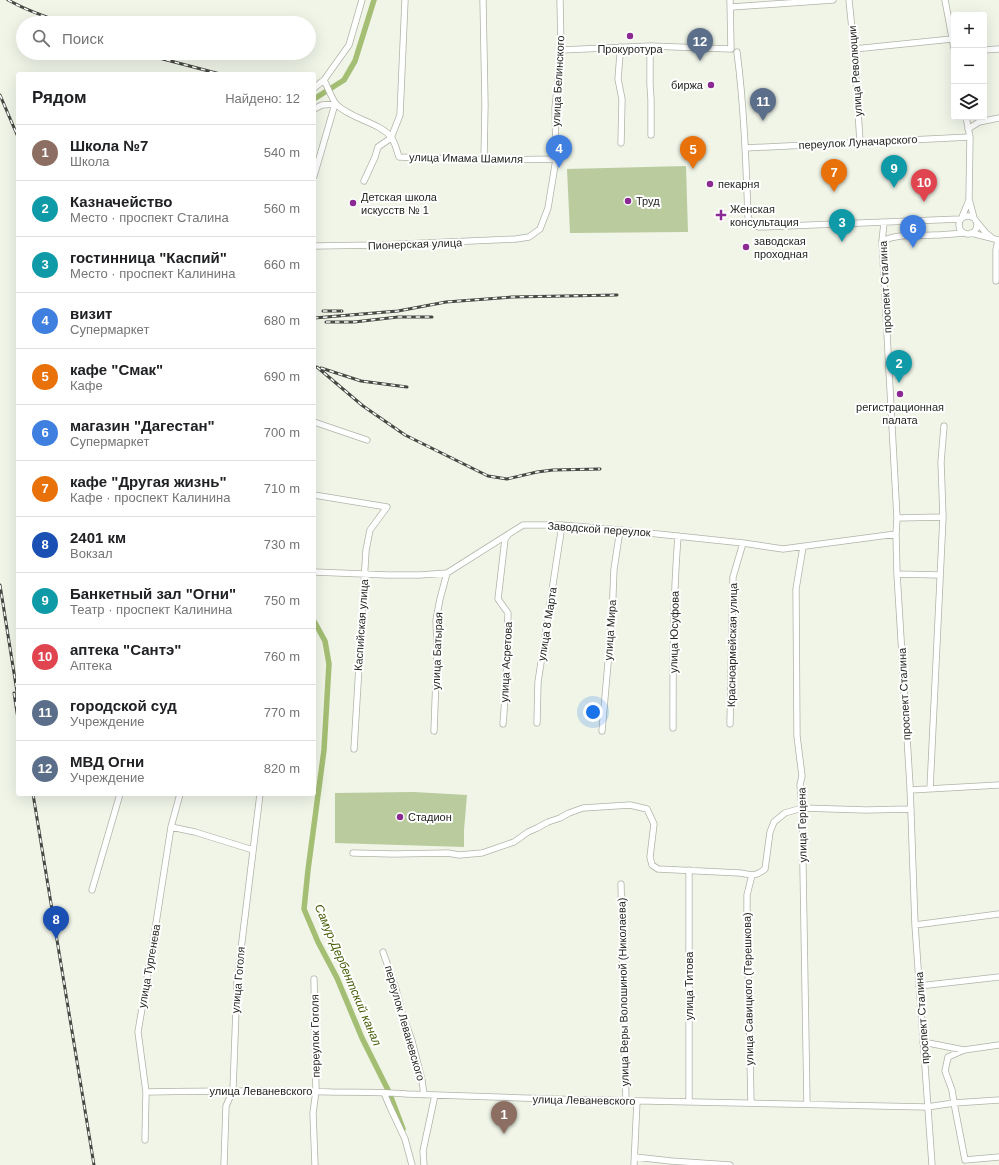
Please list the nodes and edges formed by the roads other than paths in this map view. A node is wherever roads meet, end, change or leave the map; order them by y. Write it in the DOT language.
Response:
graph roads {
  1 [pos="362,0"];
  2 [pos="405,0"];
  3 [pos="483,0"];
  4 [pos="560,0"];
  5 [pos="730,0"];
  6 [pos="833,0"];
  7 [pos="849,0"];
  8 [pos="945,0"];
  9 [pos="731,7"];
  10 [pos="951,33"];
  11 [pos="951,38"];
  12 [pos="650,46"];
  13 [pos="620,47"];
  14 [pos="854,49"];
  15 [pos="999,49"];
  16 [pos="561,50"];
  17 [pos="734,50"];
  18 [pos="987,50"];
  19 [pos="324,80"];
  20 [pos="316,86"];
  21 [pos="335,104"];
  22 [pos="316,108"];
  23 [pos="999,118"];
  24 [pos="966,120"];
  25 [pos="968,129"];
  26 [pos="650,135"];
  27 [pos="970,137"];
  28 [pos="391,138"];
  29 [pos="860,142"];
  30 [pos="622,143"];
  31 [pos="746,148"];
  32 [pos="556,159"];
  33 [pos="484,160"];
  34 [pos="316,169"];
  35 [pos="364,181"];
  36 [pos="969,199"];
  37 [pos="961,218"];
  38 [pos="975,219"];
  39 [pos="884,223"];
  40 [pos="962,232"];
  41 [pos="971,233"];
  42 [pos="516,239"];
  43 [pos="996,239"];
  44 [pos="882,241"];
  45 [pos="316,246"];
  46 [pos="996,281"];
  47 [pos="316,423"];
  48 [pos="944,426"];
  49 [pos="367,440"];
  50 [pos="316,495"];
  51 [pos="943,517"];
  52 [pos="897,518"];
  53 [pos="562,525"];
  54 [pos="620,530"];
  55 [pos="509,534"];
  56 [pos="896,534"];
  57 [pos="678,536"];
  58 [pos="743,543"];
  59 [pos="803,547"];
  60 [pos="316,572"];
  61 [pos="447,573"];
  62 [pos="364,574"];
  63 [pos="897,574"];
  64 [pos="940,575"];
  65 [pos="537,723"];
  66 [pos="503,724"];
  67 [pos="730,724"];
  68 [pos="673,728"];
  69 [pos="434,731"];
  70 [pos="602,731"];
  71 [pos="354,749"];
  72 [pos="999,785"];
  73 [pos="910,786"];
  74 [pos="930,789"];
  75 [pos="119,796"];
  76 [pos="179,796"];
  77 [pos="260,796"];
  78 [pos="802,808"];
  79 [pos="911,809"];
  80 [pos="171,826"];
  81 [pos="253,850"];
  82 [pos="353,853"];
  83 [pos="689,870"];
  84 [pos="752,875"];
  85 [pos="621,884"];
  86 [pos="92,890"];
  87 [pos="999,914"];
  88 [pos="915,925"];
  89 [pos="383,952"];
  90 [pos="999,977"];
  91 [pos="314,978"];
  92 [pos="920,986"];
  93 [pos="923,1042"];
  94 [pos="999,1045"];
  95 [pos="964,1050"];
  96 [pos="232,1090"];
  97 [pos="316,1091"];
  98 [pos="146,1092"];
  99 [pos="388,1093"];
  100 [pos="424,1095"];
  101 [pos="434,1095"];
  102 [pos="626,1100"];
  103 [pos="999,1100"];
  104 [pos="637,1101"];
  105 [pos="689,1102"];
  106 [pos="751,1103"];
  107 [pos="954,1103"];
  108 [pos="807,1104"];
  109 [pos="927,1107"];
  110 [pos="145,1140"];
  111 [pos="635,1157"];
  112 [pos="999,1157"];
  113 [pos="224,1165"];
  114 [pos="315,1165"];
  115 [pos="412,1165"];
  116 [pos="424,1165"];
  117 [pos="634,1165"];
  118 [pos="730,1165"];
  119 [pos="932,1165"];
  1 -- 19 [label="street"];
  2 -- 28 [label="street"];
  3 -- 33 [label="street"];
  4 -- 16 [label="street, улица Белинского"];
  5 -- 9 [label="street"];
  6 -- 9 [label="street"];
  7 -- 14 [label="street, улица Революции"];
  8 -- 10 [label="street"];
  9 -- 17 [label="street"];
  11 -- 14 [label="street"];
  12 -- 13 [label="street"];
  12 -- 17 [label="street"];
  12 -- 26 [label="street"];
  13 -- 16 [label="street"];
  13 -- 30 [label="street"];
  14 -- 29 [label="street, улица Революции"];
  15 -- 18 [label="street"];
  16 -- 32 [label="street, улица Белинского"];
  17 -- 31 [label="street"];
  19 -- 20 [label="street"];
  19 -- 21 [label="street"];
  21 -- 22 [label="street"];
  21 -- 28 [label="street, улица Имама Шамиля"];
  21 -- 34 [label="street"];
  23 -- 25 [label="street"];
  24 -- 25 [label="street"];
  25 -- 27 [label="street"];
  27 -- 29 [label="street, переулок Луначарского"];
  27 -- 36 [label="street"];
  28 -- 33 [label="street, улица Имама Шамиля"];
  28 -- 35 [label="street"];
  29 -- 31 [label="street, переулок Луначарского"];
  31 -- 39 [label="street"];
  32 -- 33 [label="street, улица Имама Шамиля"];
  32 -- 42 [label="street, улица Белинского"];
  36 -- 37 [label="street"];
  36 -- 38 [label="street"];
  37 -- 38 [label="street"];
  37 -- 39 [label="street"];
  37 -- 40 [label="street"];
  38 -- 41 [label="street"];
  38 -- 43 [label="street"];
  39 -- 44 [label="street, проспект Сталина"];
  40 -- 41 [label="street"];
  40 -- 44 [label="street"];
  41 -- 43 [label="street"];
  42 -- 45 [label="street, Пионерская улица"];
  43 -- 46 [label="street"];
  44 -- 52 [label="street, проспект Сталина"];
  47 -- 49 [label="street"];
  48 -- 51 [label="street"];
  50 -- 62 [label="street, Каспийская улица"];
  51 -- 52 [label="street"];
  51 -- 64 [label="street"];
  52 -- 56 [label="street, проспект Сталина"];
  53 -- 54 [label="street, Заводской переулок"];
  53 -- 55 [label="street, Заводской переулок"];
  53 -- 65 [label="street, улица 8 Марта"];
  54 -- 57 [label="street, Заводской переулок"];
  54 -- 70 [label="street, улица Мира"];
  55 -- 61 [label="street, Заводской переулок"];
  55 -- 66 [label="street, улица Асретова"];
  56 -- 59 [label="street, Заводской переулок"];
  56 -- 63 [label="street, проспект Сталина"];
  57 -- 58 [label="street, Заводской переулок"];
  57 -- 68 [label="street, улица Юсуфова"];
  58 -- 59 [label="street, Заводской переулок"];
  58 -- 67 [label="street, Красноармейская улица"];
  59 -- 78 [label="street, улица Герцена"];
  60 -- 62 [label="street, Заводской переулок"];
  61 -- 62 [label="street, Заводской переулок"];
  61 -- 69 [label="street, улица Батырая"];
  62 -- 71 [label="street, Каспийская улица"];
  63 -- 64 [label="street"];
  63 -- 73 [label="street, проспект Сталина"];
  64 -- 74 [label="street"];
  72 -- 74 [label="street"];
  73 -- 74 [label="street"];
  73 -- 79 [label="street, проспект Сталина"];
  75 -- 86 [label="street"];
  76 -- 80 [label="street, улица Тургенева"];
  77 -- 81 [label="street, улица Гоголя"];
  78 -- 79 [label="street"];
  78 -- 84 [label="street"];
  78 -- 108 [label="street, улица Герцена"];
  79 -- 88 [label="street, проспект Сталина"];
  80 -- 81 [label="street"];
  80 -- 98 [label="street, улица Тургенева"];
  81 -- 96 [label="street, улица Гоголя"];
  82 -- 83 [label="street"];
  83 -- 84 [label="street"];
  83 -- 105 [label="street, улица Титова"];
  84 -- 106 [label="street, улица Савицкого (Терешкова)"];
  85 -- 102 [label="street, улица Веры Волошиной (Николаева)"];
  87 -- 88 [label="street"];
  88 -- 92 [label="street, проспект Сталина"];
  89 -- 100 [label="street, переулок Леваневского"];
  90 -- 92 [label="street"];
  91 -- 97 [label="street, переулок Гоголя"];
  92 -- 93 [label="street, проспект Сталина"];
  93 -- 95 [label="street"];
  93 -- 109 [label="street, проспект Сталина"];
  94 -- 95 [label="street"];
  95 -- 107 [label="street"];
  96 -- 97 [label="street, улица Леваневского"];
  96 -- 98 [label="street, улица Леваневского"];
  96 -- 113 [label="street, улица Гоголя"];
  97 -- 99 [label="street, улица Леваневского"];
  97 -- 114 [label="street, переулок Гоголя"];
  98 -- 110 [label="street, улица Тургенева"];
  99 -- 100 [label="street, улица Леваневского"];
  99 -- 115 [label="street"];
  100 -- 101 [label="street, улица Леваневского"];
  101 -- 102 [label="street, улица Леваневского"];
  101 -- 116 [label="street"];
  102 -- 104 [label="street, улица Леваневского"];
  103 -- 107 [label="street, улица Леваневского"];
  104 -- 105 [label="street, улица Леваневского"];
  104 -- 111 [label="street, улица Веры Волошиной (Николаева)"];
  105 -- 106 [label="street, улица Леваневского"];
  106 -- 108 [label="street, улица Леваневского"];
  107 -- 109 [label="street, улица Леваневского"];
  107 -- 112 [label="street"];
  108 -- 109 [label="street, улица Леваневского"];
  109 -- 119 [label="street, проспект Сталина"];
  111 -- 117 [label="street, улица Веры Волошиной (Николаева)"];
  111 -- 118 [label="street"];
}
